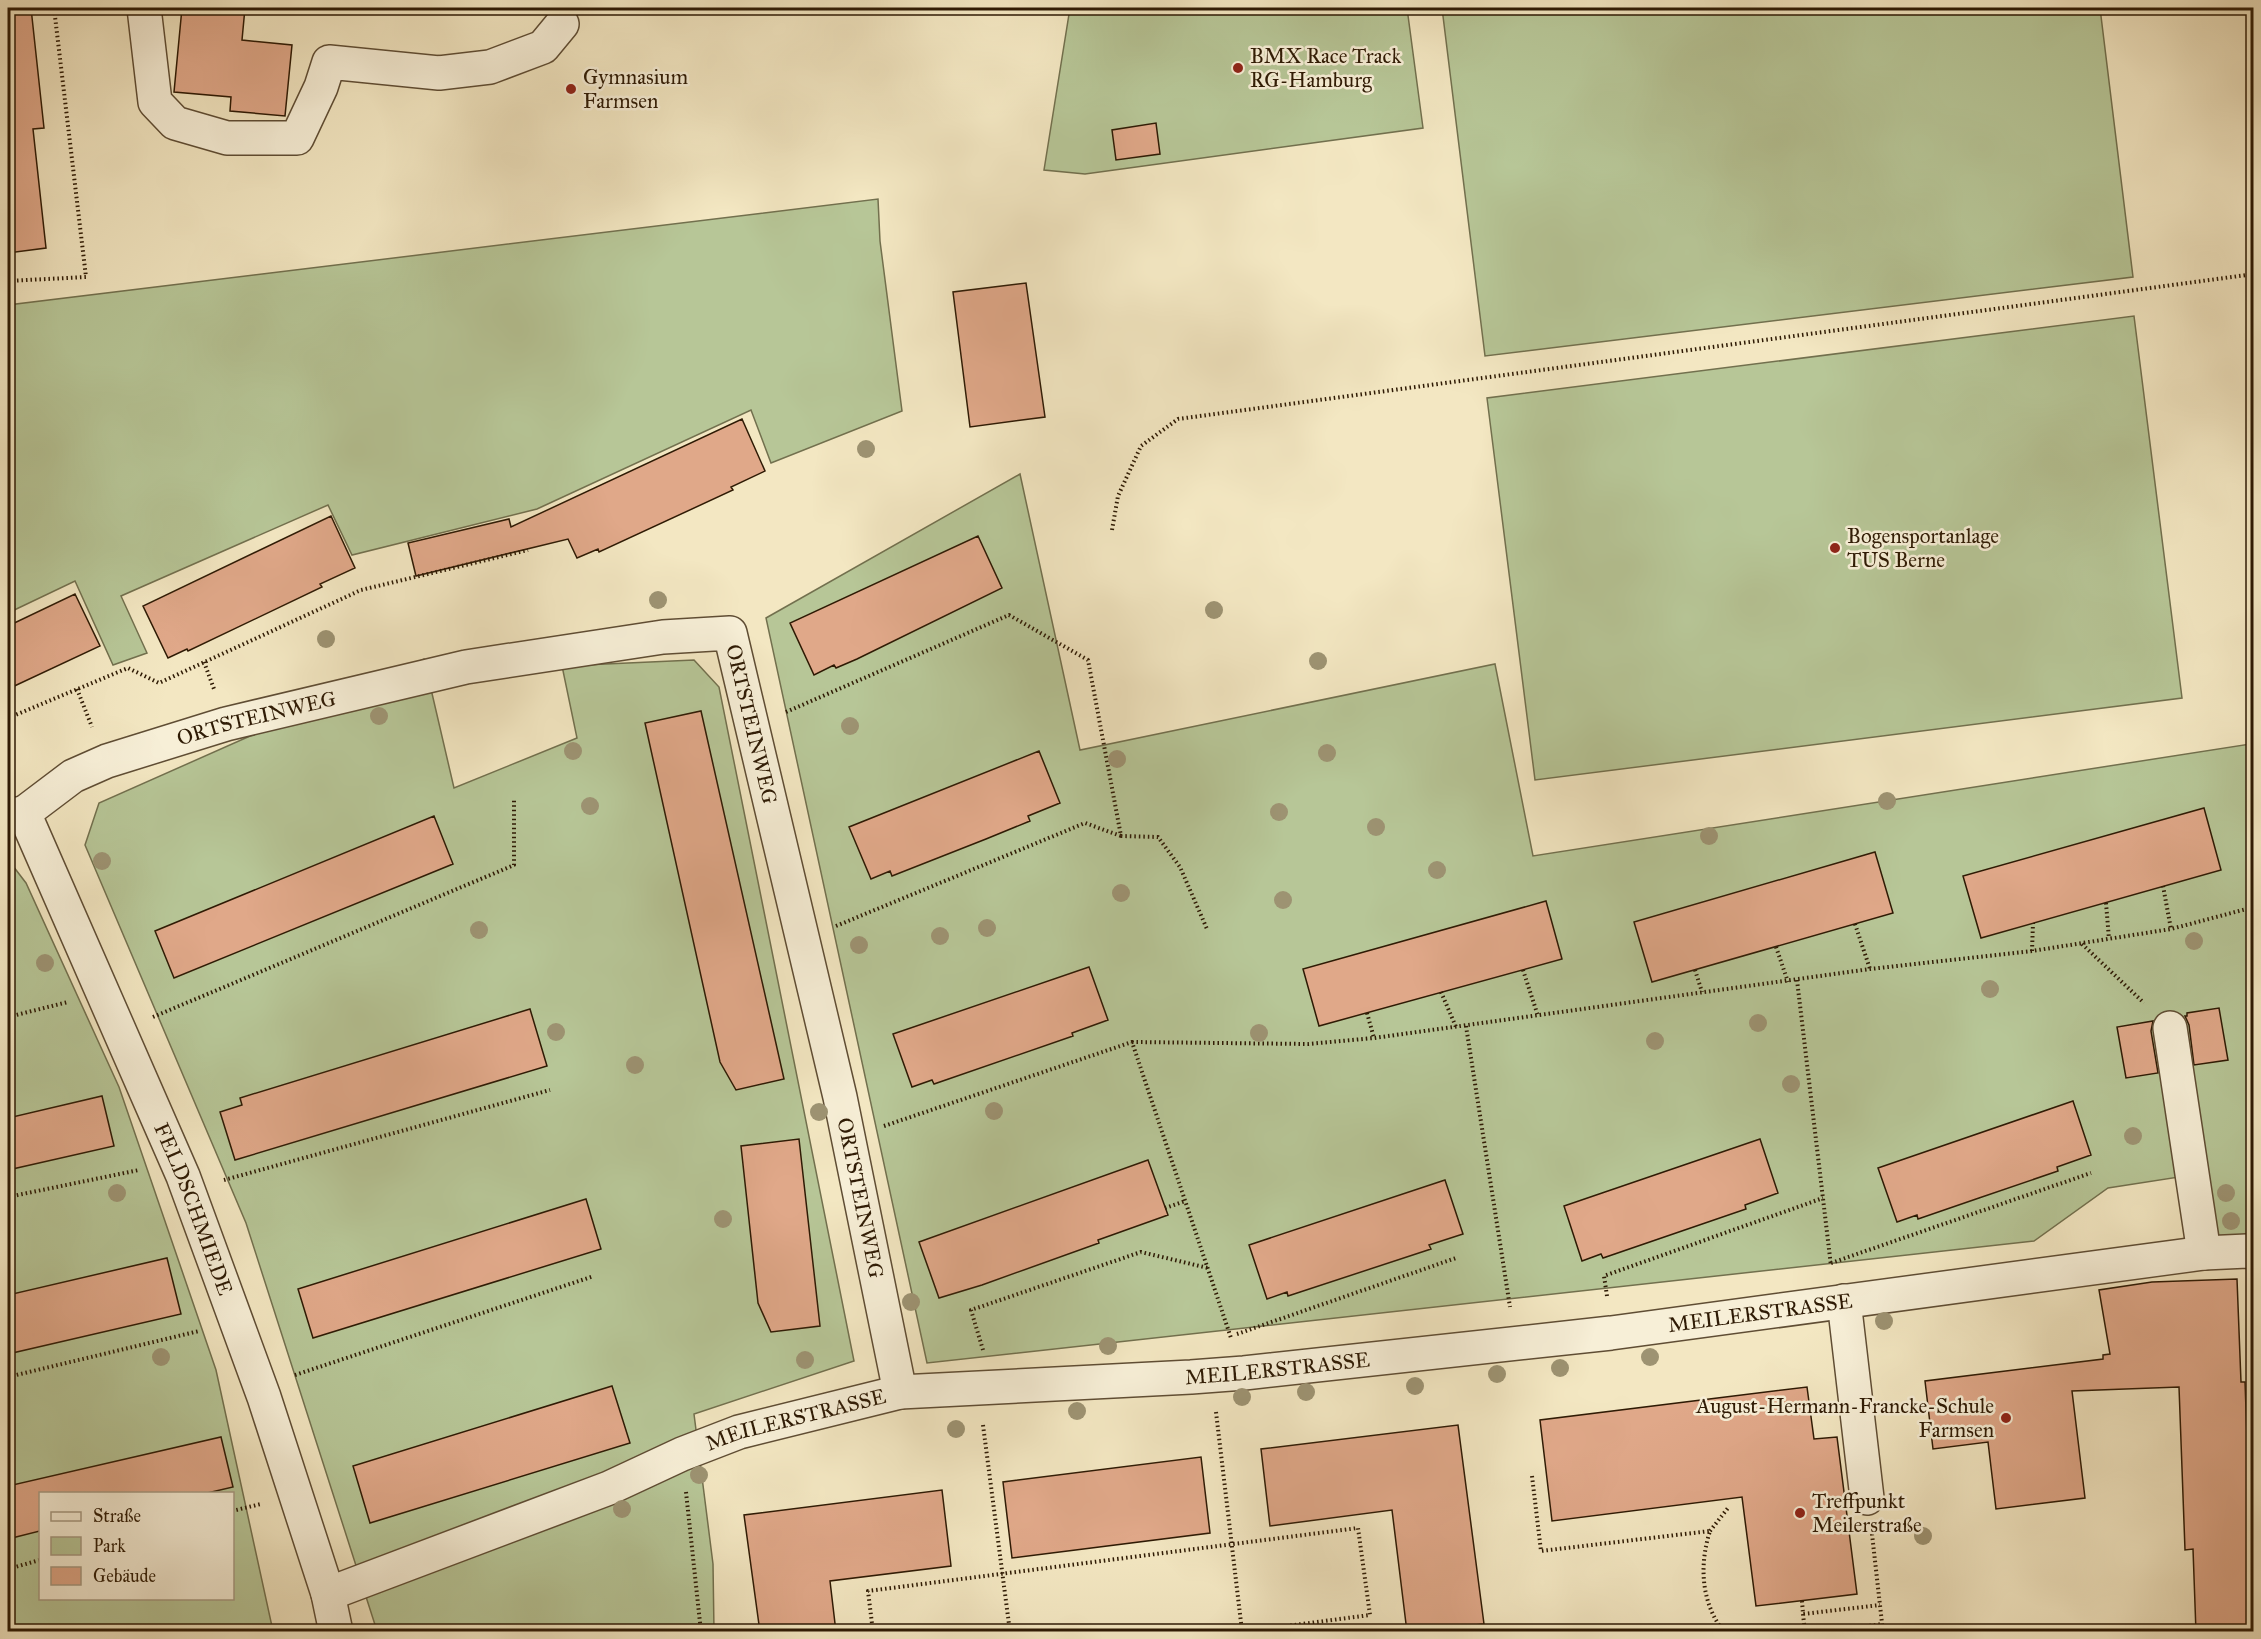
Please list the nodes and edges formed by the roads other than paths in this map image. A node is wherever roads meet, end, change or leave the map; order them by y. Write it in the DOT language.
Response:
graph roads {
  1 [pos="144,8"];
  2 [pos="562,24"];
  3 [pos="16,814"];
  4 [pos="2170,1028"];
  5 [pos="2204,1253"];
  6 [pos="2253,1253"];
  7 [pos="1839,1302"];
  8 [pos="900,1392"];
  9 [pos="1867,1498"];
  10 [pos="328,1594"];
  11 [pos="336,1632"];
  1 -- 2 [label="street"];
  3 -- 8 [label="street, ORTSTEINWEG"];
  3 -- 10 [label="street, FELDSCHMIEDE"];
  4 -- 5 [label="street"];
  5 -- 6 [label="street, MEILERSTRASSE"];
  5 -- 7 [label="street, MEILERSTRASSE"];
  7 -- 8 [label="street, MEILERSTRASSE"];
  7 -- 9 [label="street"];
  8 -- 10 [label="street, MEILERSTRASSE"];
  10 -- 11 [label="street, FELDSCHMIEDE"];
}
